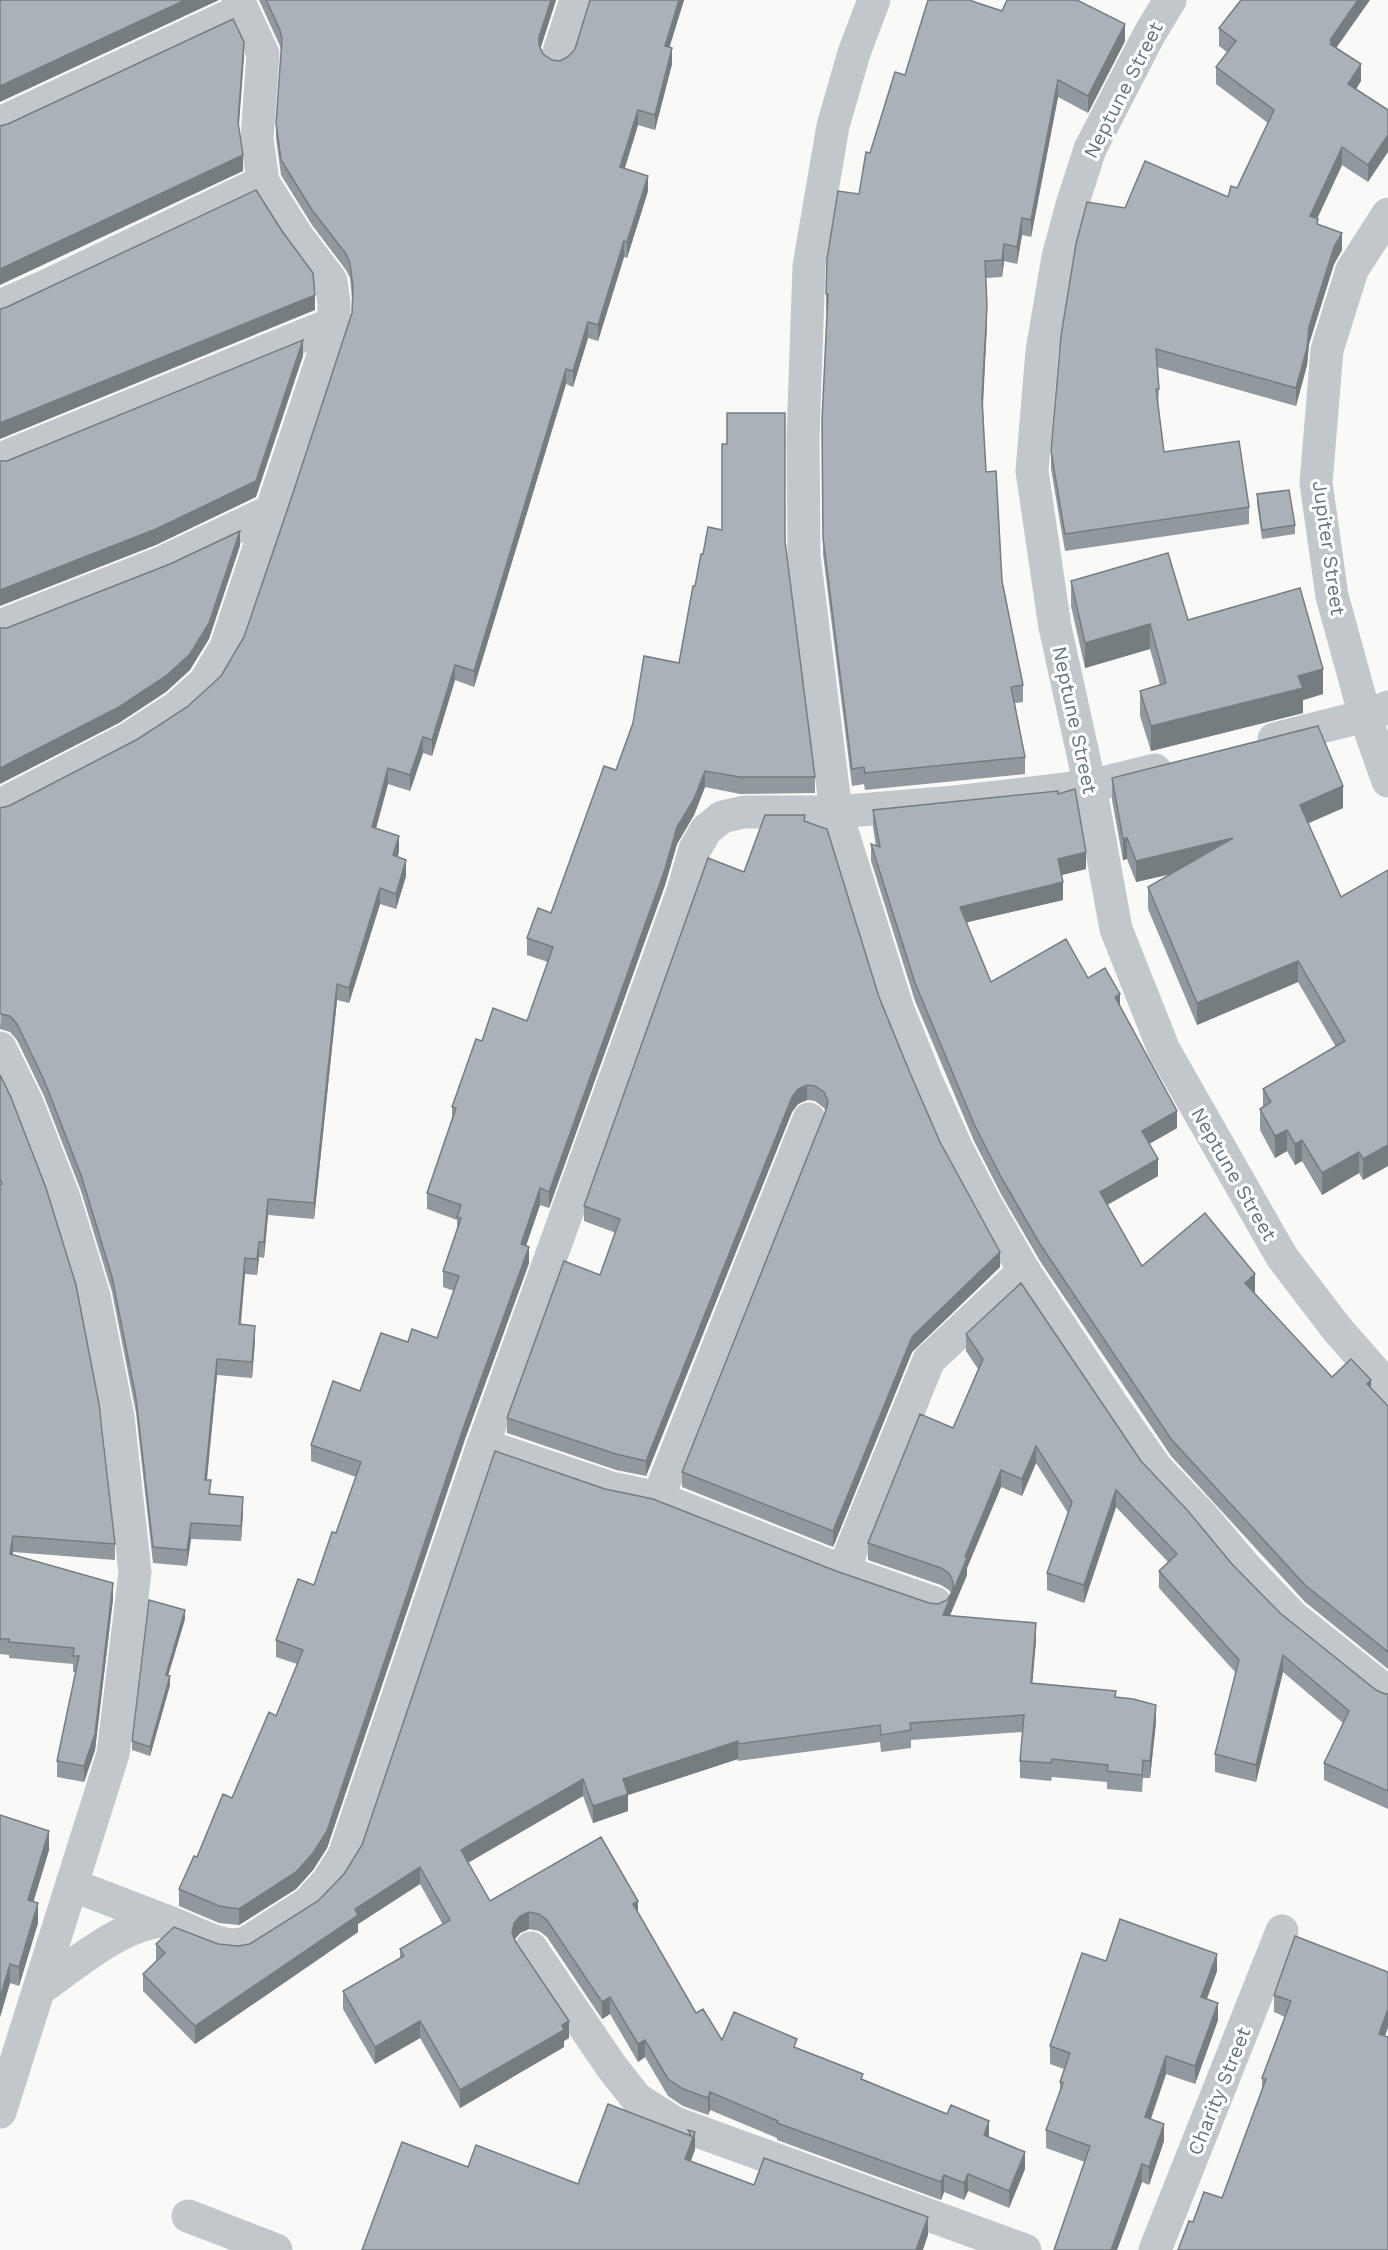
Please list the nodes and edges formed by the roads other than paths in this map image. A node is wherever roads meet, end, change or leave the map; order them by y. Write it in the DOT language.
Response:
graph roads {
  1 [pos="576,0"];
  2 [pos="874,0"];
  3 [pos="1170,0"];
  4 [pos="240,5"];
  5 [pos="557,58"];
  6 [pos="0,123"];
  7 [pos="262,182"];
  8 [pos="1388,214"];
  9 [pos="0,306"];
  10 [pos="333,323"];
  11 [pos="0,459"];
  12 [pos="273,510"];
  13 [pos="0,626"];
  14 [pos="1376,711"];
  15 [pos="1250,745"];
  16 [pos="1182,763"];
  17 [pos="1388,781"];
  18 [pos="1090,786"];
  19 [pos="0,805"];
  20 [pos="836,813"];
  21 [pos="0,1048"];
  22 [pos="808,1119"];
  23 [pos="1024,1271"];
  24 [pos="1388,1387"];
  25 [pos="483,1445"];
  26 [pos="658,1498"];
  27 [pos="843,1571"];
  28 [pos="935,1603"];
  29 [pos="1388,1693"];
  30 [pos="72,1885"];
  31 [pos="166,1921"];
  32 [pos="1282,1931"];
  33 [pos="531,1948"];
  34 [pos="40,1989"];
  35 [pos="0,2112"];
  36 [pos="188,2216"];
  37 [pos="276,2250"];
  38 [pos="1025,2250"];
  39 [pos="1155,2250"];
  1 -- 5 [label="street"];
  2 -- 20 [label="street"];
  3 -- 18 [label="street, Neptune Street"];
  4 -- 6 [label="street"];
  4 -- 7 [label="street"];
  7 -- 9 [label="street"];
  7 -- 10 [label="street"];
  8 -- 14 [label="street, Jupiter Street"];
  10 -- 11 [label="street"];
  10 -- 12 [label="street"];
  12 -- 13 [label="street"];
  12 -- 19 [label="street"];
  14 -- 15 [label="street"];
  14 -- 17 [label="street, Jupiter Street"];
  16 -- 18 [label="street"];
  18 -- 20 [label="street"];
  18 -- 24 [label="street, Neptune Street"];
  20 -- 23 [label="street"];
  20 -- 25 [label="street"];
  21 -- 30 [label="street"];
  22 -- 26 [label="street"];
  23 -- 27 [label="street"];
  23 -- 29 [label="street"];
  25 -- 26 [label="street"];
  25 -- 31 [label="street"];
  26 -- 27 [label="street"];
  27 -- 28 [label="street"];
  30 -- 31 [label="street"];
  30 -- 34 [label="street"];
  31 -- 34 [label="street"];
  32 -- 39 [label="street, Charity Street"];
  33 -- 38 [label="street"];
  34 -- 35 [label="street"];
  36 -- 37 [label="street"];
}
